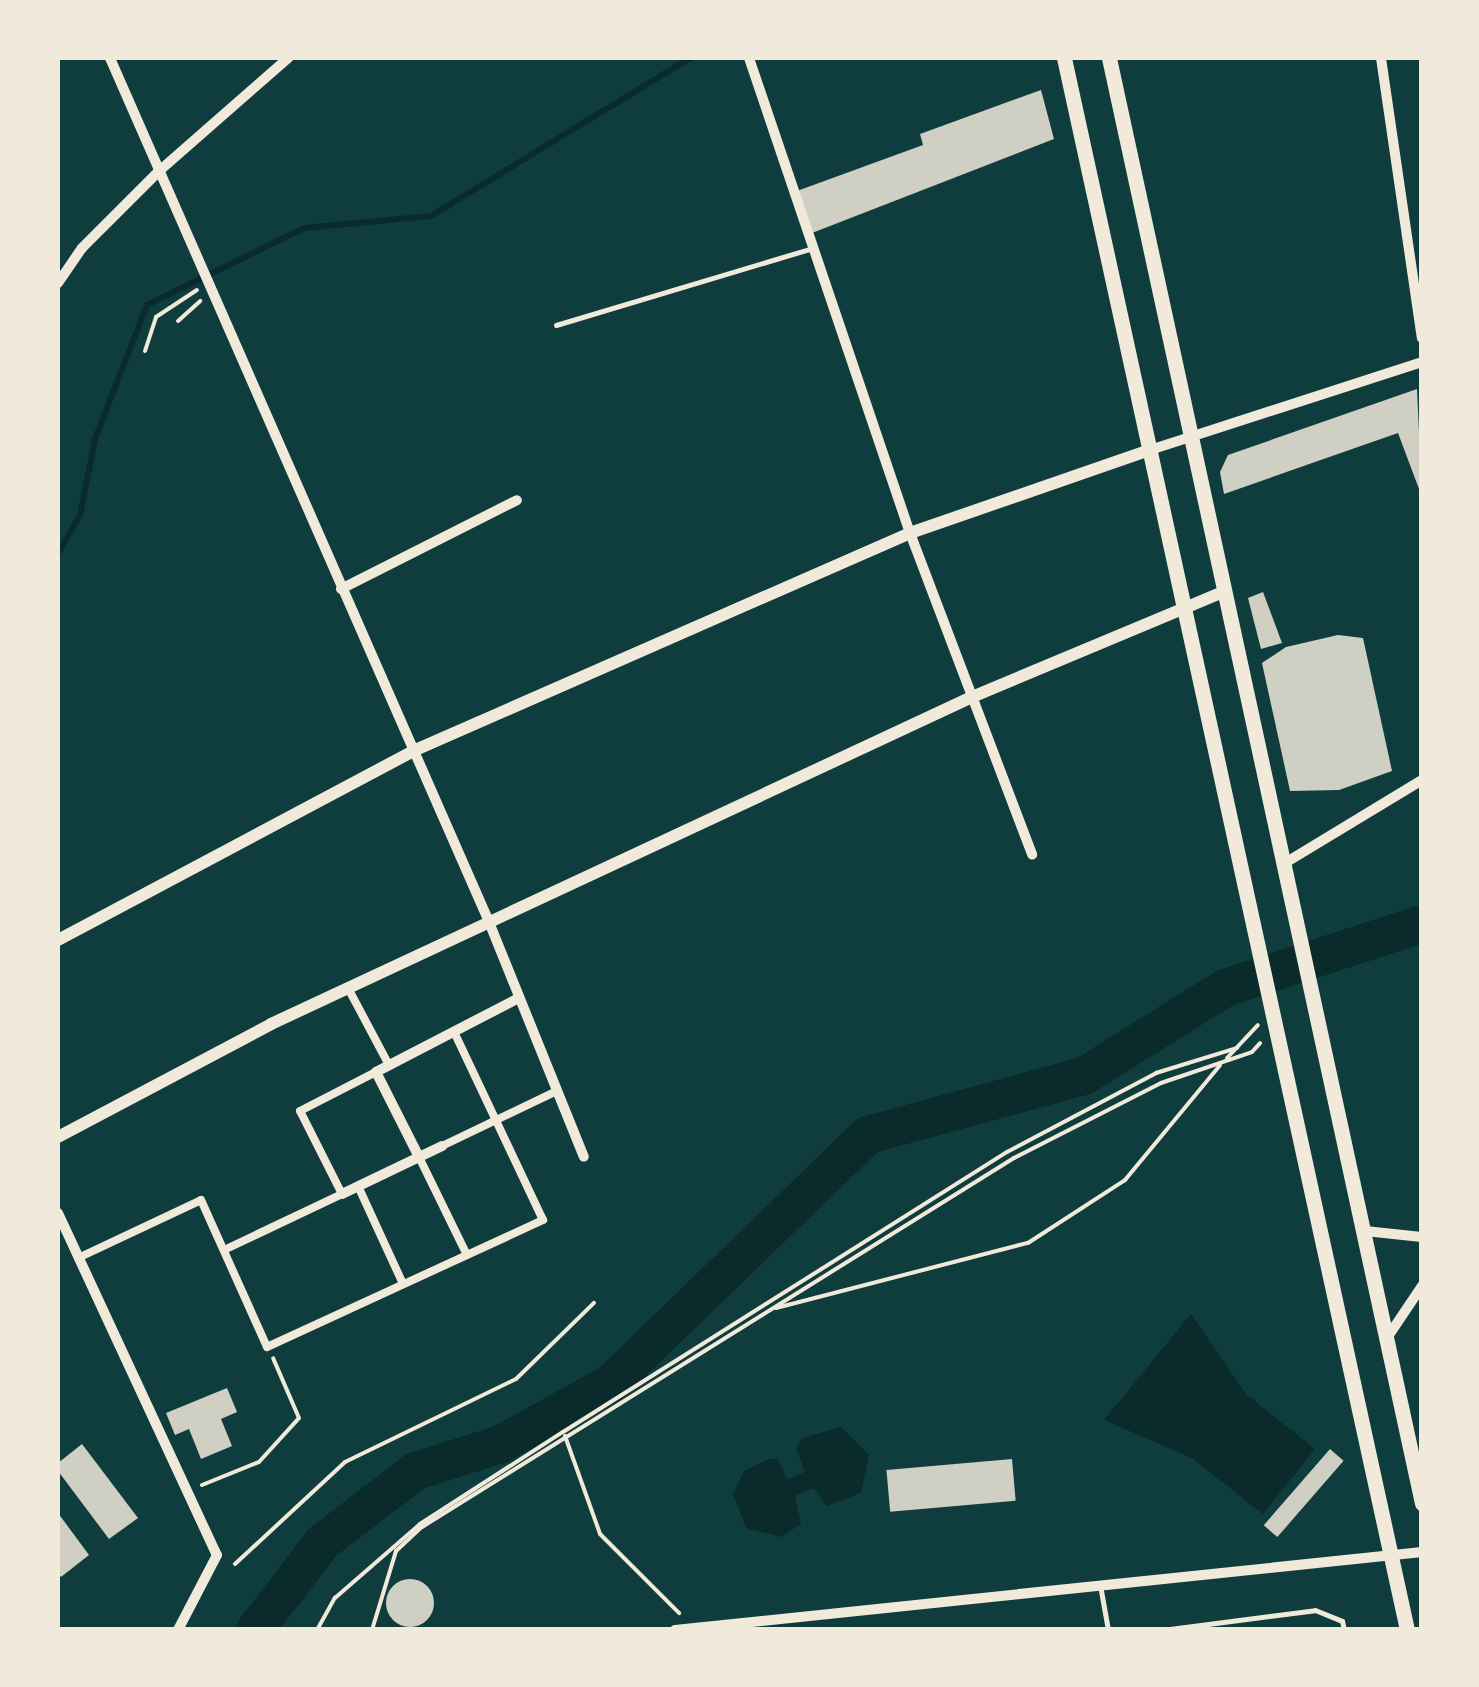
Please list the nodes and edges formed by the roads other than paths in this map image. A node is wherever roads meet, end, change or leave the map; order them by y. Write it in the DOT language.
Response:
graph roads {
  1 [pos="110,58"];
  2 [pos="288,58"];
  3 [pos="749,58"];
  4 [pos="1064,58"];
  5 [pos="1109,58"];
  6 [pos="1382,58"];
  7 [pos="158,172"];
  8 [pos="814,247"];
  9 [pos="58,283"];
  10 [pos="556,324"];
  11 [pos="1422,338"];
  12 [pos="1422,362"];
  13 [pos="1192,438"];
  14 [pos="1150,450"];
  15 [pos="516,500"];
  16 [pos="910,532"];
  17 [pos="340,588"];
  18 [pos="1225,591"];
  19 [pos="1185,608"];
  20 [pos="972,697"];
  21 [pos="413,751"];
  22 [pos="1422,780"];
  23 [pos="1032,855"];
  24 [pos="1284,863"];
  25 [pos="489,922"];
  26 [pos="58,940"];
  27 [pos="348,988"];
  28 [pos="519,998"];
  29 [pos="454,1032"];
  30 [pos="388,1065"];
  31 [pos="376,1072"];
  32 [pos="557,1091"];
  33 [pos="496,1120"];
  34 [pos="58,1137"];
  35 [pos="442,1146"];
  36 [pos="584,1156"];
  37 [pos="418,1157"];
  38 [pos="358,1186"];
  39 [pos="342,1194"];
  40 [pos="58,1214"];
  41 [pos="1365,1232"];
  42 [pos="1422,1237"];
  43 [pos="224,1250"];
  44 [pos="467,1255"];
  45 [pos="78,1258"];
  46 [pos="403,1284"];
  47 [pos="1422,1286"];
  48 [pos="1387,1338"];
  49 [pos="1422,1503"];
  50 [pos="1422,1552"];
  51 [pos="1391,1553"];
  52 [pos="1099,1582"];
  53 [pos="178,1630"];
  54 [pos="674,1630"];
  55 [pos="1108,1630"];
  56 [pos="1162,1630"];
  57 [pos="1344,1630"];
  58 [pos="1407,1630"];
  1 -- 7 [label="street"];
  2 -- 7 [label="street"];
  3 -- 8 [label="street"];
  4 -- 14 [label="main road"];
  5 -- 13 [label="main road"];
  6 -- 11 [label="street"];
  7 -- 9 [label="street"];
  7 -- 17 [label="street"];
  8 -- 10 [label="lane"];
  8 -- 16 [label="street"];
  12 -- 13 [label="street"];
  13 -- 14 [label="street"];
  13 -- 18 [label="main road"];
  14 -- 16 [label="street"];
  14 -- 19 [label="main road"];
  15 -- 17 [label="street"];
  16 -- 20 [label="street"];
  16 -- 21 [label="street"];
  17 -- 21 [label="street"];
  18 -- 19 [label="street"];
  18 -- 24 [label="main road"];
  19 -- 20 [label="street"];
  19 -- 51 [label="main road"];
  20 -- 23 [label="street"];
  20 -- 25 [label="street"];
  21 -- 25 [label="street"];
  21 -- 26 [label="street"];
  22 -- 24 [label="street"];
  24 -- 41 [label="main road"];
  25 -- 27 [label="street"];
  25 -- 28 [label="street"];
  27 -- 30 [label="street"];
  27 -- 34 [label="street"];
  28 -- 29 [label="street"];
  28 -- 32 [label="street"];
  29 -- 30 [label="street"];
  29 -- 33 [label="street"];
  30 -- 31 [label="street"];
  31 -- 37 [label="street"];
  31 -- 39 [label="street"];
  32 -- 33 [label="street"];
  32 -- 36 [label="street"];
  33 -- 35 [label="street"];
  33 -- 44 [label="street"];
  35 -- 37 [label="street"];
  37 -- 38 [label="street"];
  37 -- 44 [label="street"];
  38 -- 39 [label="street"];
  38 -- 46 [label="street"];
  39 -- 43 [label="street"];
  40 -- 45 [label="street"];
  41 -- 42 [label="street"];
  41 -- 48 [label="main road"];
  43 -- 45 [label="street"];
  43 -- 46 [label="street"];
  44 -- 46 [label="street"];
  45 -- 53 [label="street"];
  47 -- 48 [label="street"];
  48 -- 49 [label="main road"];
  50 -- 51 [label="street"];
  51 -- 52 [label="street"];
  51 -- 58 [label="main road"];
  52 -- 54 [label="street"];
  52 -- 55 [label="lane"];
  56 -- 57 [label="lane"];
}
